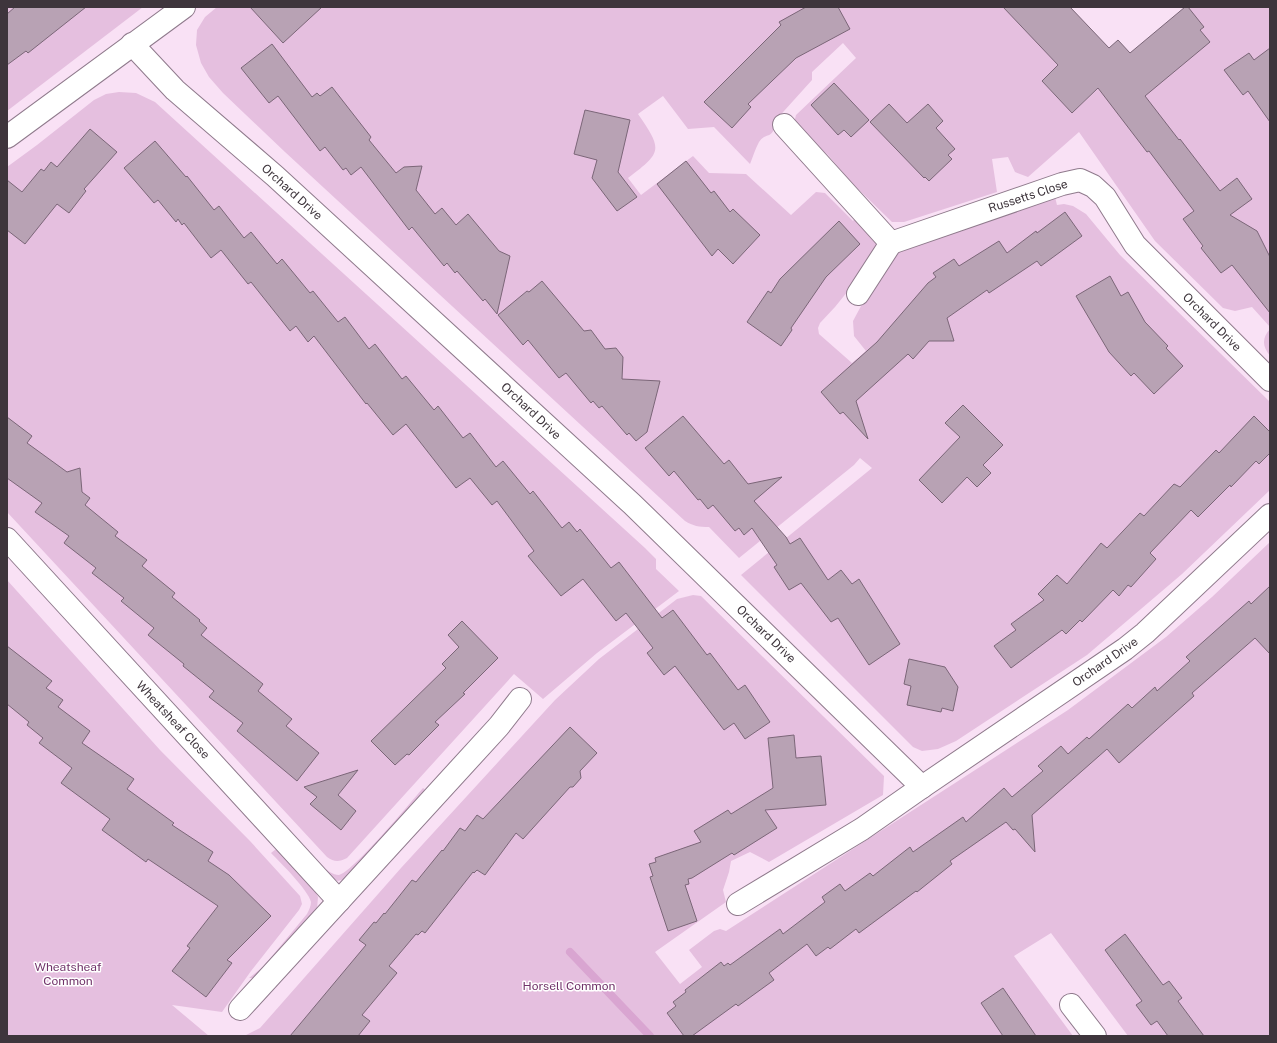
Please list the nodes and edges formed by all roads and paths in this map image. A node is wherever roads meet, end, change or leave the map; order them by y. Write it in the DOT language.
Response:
graph roads {
  1 [pos="184,7"];
  2 [pos="132,44"];
  3 [pos="784,124"];
  4 [pos="7,136"];
  5 [pos="891,243"];
  6 [pos="1155,264"];
  7 [pos="858,294"];
  8 [pos="1270,380"];
  9 [pos="1270,515"];
  10 [pos="7,539"];
  11 [pos="520,699"];
  12 [pos="922,787"];
  13 [pos="339,901"];
  14 [pos="738,904"];
  15 [pos="1071,1004"];
  16 [pos="240,1009"];
  17 [pos="1095,1036"];
  1 -- 2 [label="street"];
  2 -- 4 [label="street"];
  2 -- 12 [label="street, Orchard Drive"];
  3 -- 5 [label="street"];
  5 -- 6 [label="street, Russetts Close"];
  5 -- 7 [label="street"];
  6 -- 8 [label="street, Orchard Drive"];
  9 -- 12 [label="street, Orchard Drive"];
  10 -- 13 [label="street, Wheatsheaf Close"];
  11 -- 13 [label="street"];
  12 -- 14 [label="street, Orchard Drive"];
  13 -- 16 [label="street"];
  15 -- 17 [label="street"];
}
